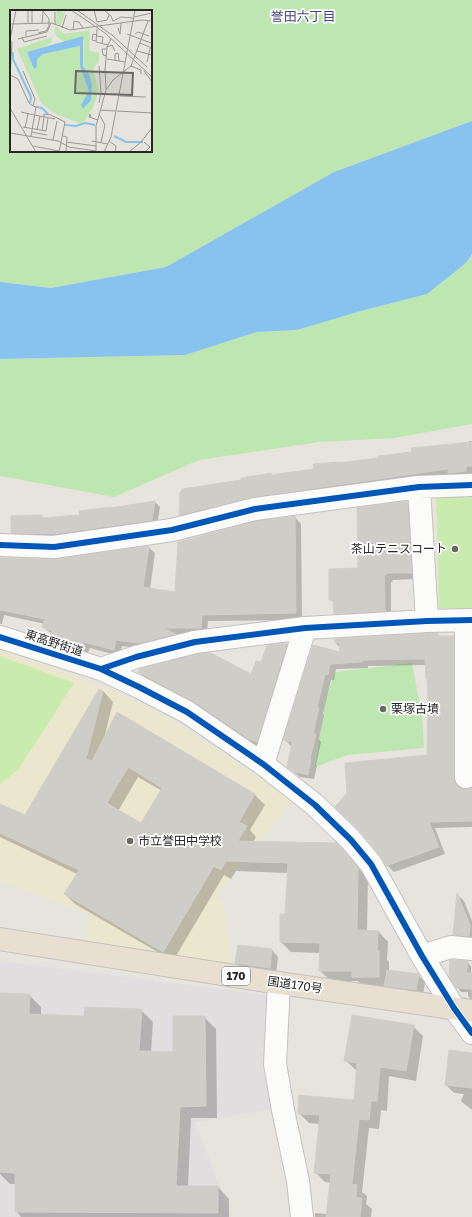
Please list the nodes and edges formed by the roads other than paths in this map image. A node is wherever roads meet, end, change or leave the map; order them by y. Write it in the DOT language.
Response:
graph roads {
  1 [pos="472,485"];
  2 [pos="419,487"];
  3 [pos="0,545"];
  4 [pos="469,620"];
  5 [pos="426,621"];
  6 [pos="305,628"];
  7 [pos="0,637"];
  8 [pos="101,669"];
  9 [pos="263,764"];
  10 [pos="466,776"];
  11 [pos="0,939"];
  12 [pos="472,949"];
  13 [pos="422,956"];
  14 [pos="279,983"];
  15 [pos="463,1009"];
  16 [pos="472,1033"];
  17 [pos="302,1217"];
  1 -- 2 [label="street"];
  2 -- 3 [label="street"];
  2 -- 5 [label="street"];
  4 -- 5 [label="street"];
  4 -- 10 [label="street"];
  5 -- 6 [label="street"];
  6 -- 8 [label="street"];
  6 -- 9 [label="street"];
  7 -- 8 [label="street, 東高野街道"];
  8 -- 9 [label="street, 東高野街道"];
  9 -- 13 [label="street, 東高野街道"];
  11 -- 14 [label="highway, 国道170号 / 170"];
  12 -- 13 [label="street"];
  13 -- 15 [label="street, 東高野街道"];
  14 -- 15 [label="highway, 国道170号 / 170"];
  14 -- 17 [label="street"];
  15 -- 16 [label="street, 東高野街道"];
}
